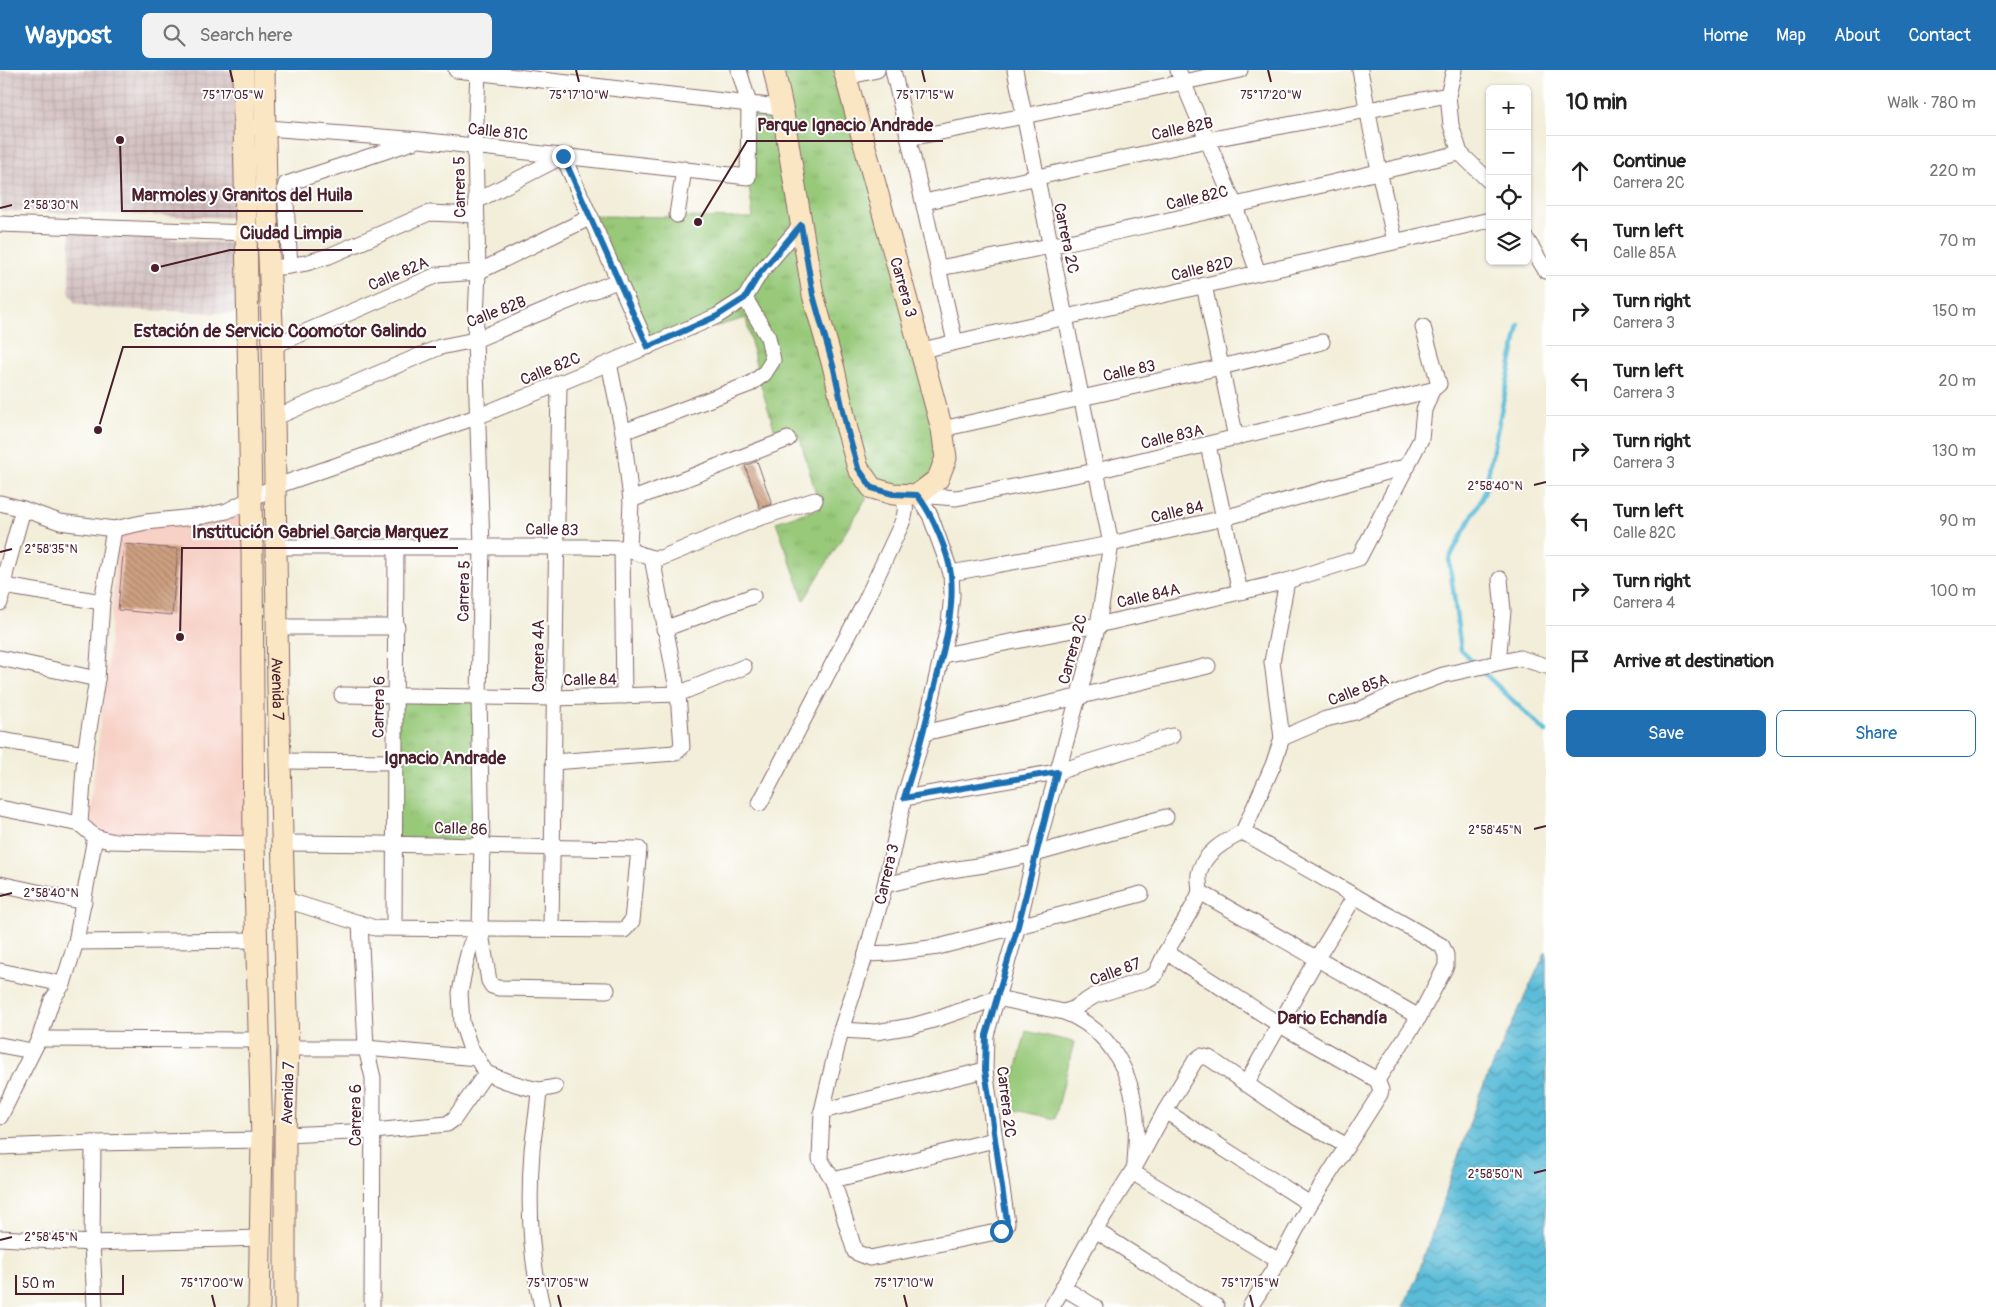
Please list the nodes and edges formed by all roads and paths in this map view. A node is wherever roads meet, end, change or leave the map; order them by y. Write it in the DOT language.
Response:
graph roads {
  1 [pos="243,70"];
  2 [pos="264,70"];
  3 [pos="456,70"];
  4 [pos="739,70"];
  5 [pos="774,70"];
  6 [pos="878,70"];
  7 [pos="893,70"];
  8 [pos="1015,70"];
  9 [pos="1240,70"];
  10 [pos="1360,70"];
  11 [pos="1454,70"];
  12 [pos="478,71"];
  13 [pos="845,74"];
  14 [pos="1181,76"];
  15 [pos="1448,95"];
  16 [pos="749,104"];
  17 [pos="782,106"];
  18 [pos="1367,109"];
  19 [pos="1024,116"];
  20 [pos="254,126"];
  21 [pos="909,138"];
  22 [pos="420,140"];
  23 [pos="1207,140"];
  24 [pos="476,146"];
  25 [pos="1460,153"];
  26 [pos="563,156"];
  27 [pos="684,169"];
  28 [pos="1379,172"];
  29 [pos="1037,178"];
  30 [pos="1486,178"];
  31 [pos="924,202"];
  32 [pos="1235,206"];
  33 [pos="476,208"];
  34 [pos="677,215"];
  35 [pos="591,217"];
  36 [pos="1486,221"];
  37 [pos="0,224"];
  38 [pos="801,225"];
  39 [pos="246,233"];
  40 [pos="1396,241"];
  41 [pos="1051,247"];
  42 [pos="1531,247"];
  43 [pos="280,267"];
  44 [pos="939,268"];
  45 [pos="1546,271"];
  46 [pos="478,272"];
  47 [pos="1258,273"];
  48 [pos="619,280"];
  49 [pos="1204,285"];
  50 [pos="745,298"];
  51 [pos="1065,317"];
  52 [pos="1423,327"];
  53 [pos="475,340"];
  54 [pos="955,342"];
  55 [pos="1322,342"];
  56 [pos="273,346"];
  57 [pos="648,347"];
  58 [pos="922,350"];
  59 [pos="609,364"];
  60 [pos="1221,367"];
  61 [pos="559,383"];
  62 [pos="1432,390"];
  63 [pos="1082,398"];
  64 [pos="478,416"];
  65 [pos="274,418"];
  66 [pos="942,429"];
  67 [pos="623,432"];
  68 [pos="1236,438"];
  69 [pos="788,439"];
  70 [pos="1208,445"];
  71 [pos="1408,466"];
  72 [pos="1096,471"];
  73 [pos="274,487"];
  74 [pos="908,495"];
  75 [pos="251,498"];
  76 [pos="631,500"];
  77 [pos="815,500"];
  78 [pos="0,503"];
  79 [pos="23,509"];
  80 [pos="1224,518"];
  81 [pos="114,529"];
  82 [pos="1111,544"];
  83 [pos="396,546"];
  84 [pos="482,546"];
  85 [pos="275,547"];
  86 [pos="555,547"];
  87 [pos="625,549"];
  88 [pos="652,558"];
  89 [pos="3,570"];
  90 [pos="951,573"];
  91 [pos="1500,580"];
  92 [pos="1287,581"];
  93 [pos="4,586"];
  94 [pos="1240,592"];
  95 [pos="753,596"];
  96 [pos="102,602"];
  97 [pos="0,603"];
  98 [pos="1098,625"];
  99 [pos="276,627"];
  100 [pos="397,627"];
  101 [pos="664,629"];
  102 [pos="943,655"];
  103 [pos="0,658"];
  104 [pos="1498,662"];
  105 [pos="1208,666"];
  106 [pos="1546,666"];
  107 [pos="744,667"];
  108 [pos="97,679"];
  109 [pos="678,694"];
  110 [pos="342,695"];
  111 [pos="396,696"];
  112 [pos="479,696"];
  113 [pos="624,696"];
  114 [pos="1078,697"];
  115 [pos="555,698"];
  116 [pos="924,733"];
  117 [pos="1172,736"];
  118 [pos="1282,738"];
  119 [pos="0,740"];
  120 [pos="85,754"];
  121 [pos="280,761"];
  122 [pos="395,762"];
  123 [pos="553,762"];
  124 [pos="1057,772"];
  125 [pos="904,798"];
  126 [pos="760,803"];
  127 [pos="0,808"];
  128 [pos="1166,817"];
  129 [pos="80,824"];
  130 [pos="1243,832"];
  131 [pos="95,837"];
  132 [pos="282,843"];
  133 [pos="395,843"];
  134 [pos="254,844"];
  135 [pos="482,846"];
  136 [pos="553,848"];
  137 [pos="1035,854"];
  138 [pos="0,884"];
  139 [pos="885,885"];
  140 [pos="1200,892"];
  141 [pos="1141,894"];
  142 [pos="1354,896"];
  143 [pos="283,899"];
  144 [pos="84,902"];
  145 [pos="360,923"];
  146 [pos="1018,926"];
  147 [pos="394,928"];
  148 [pos="480,928"];
  149 [pos="552,929"];
  150 [pos="256,940"];
  151 [pos="76,942"];
  152 [pos="1166,952"];
  153 [pos="866,954"];
  154 [pos="1317,958"];
  155 [pos="0,971"];
  156 [pos="63,984"];
  157 [pos="607,990"];
  158 [pos="997,998"];
  159 [pos="1064,1012"];
  160 [pos="1418,1017"];
  161 [pos="1280,1025"];
  162 [pos="841,1030"];
  163 [pos="260,1040"];
  164 [pos="0,1045"];
  165 [pos="36,1045"];
  166 [pos="288,1048"];
  167 [pos="366,1048"];
  168 [pos="477,1058"];
  169 [pos="985,1070"];
  170 [pos="486,1073"];
  171 [pos="1246,1084"];
  172 [pos="555,1087"];
  173 [pos="1378,1087"];
  174 [pos="539,1090"];
  175 [pos="1165,1110"];
  176 [pos="822,1111"];
  177 [pos="0,1117"];
  178 [pos="373,1131"];
  179 [pos="285,1135"];
  180 [pos="262,1140"];
  181 [pos="994,1140"];
  182 [pos="93,1143"];
  183 [pos="1347,1146"];
  184 [pos="0,1147"];
  185 [pos="1133,1169"];
  186 [pos="833,1180"];
  187 [pos="1310,1204"];
  188 [pos="1095,1230"];
  189 [pos="0,1238"];
  190 [pos="260,1238"];
  191 [pos="92,1242"];
  192 [pos="855,1252"];
  193 [pos="1279,1261"];
  194 [pos="1064,1288"];
  195 [pos="95,1307"];
  196 [pos="260,1307"];
  197 [pos="285,1307"];
  198 [pos="372,1307"];
  199 [pos="542,1307"];
  200 [pos="1052,1307"];
  201 [pos="1095,1307"];
  202 [pos="1217,1307"];
  203 [pos="1250,1307"];
  1 -- 20 [label="main road, Avenida 7"];
  2 -- 20 [label="main road, Avenida 7"];
  3 -- 12 [label="street"];
  4 -- 16 [label="street"];
  5 -- 17 [label="main road"];
  6 -- 13 [label="street"];
  7 -- 21 [label="street"];
  8 -- 19 [label="street, Carrera 2C"];
  9 -- 14 [label="street"];
  10 -- 18 [label="street"];
  11 -- 15 [label="street"];
  12 -- 16 [label="street"];
  12 -- 24 [label="street, Carrera 5"];
  13 -- 58 [label="main road, Carrera 3"];
  14 -- 19 [label="street"];
  14 -- 23 [label="street"];
  15 -- 18 [label="street, Calle 82B"];
  15 -- 25 [label="street"];
  16 -- 17 [label="street"];
  16 -- 27 [label="street, Calle 81C"];
  17 -- 38 [label="main road"];
  18 -- 23 [label="street, Calle 82B"];
  18 -- 28 [label="street"];
  19 -- 21 [label="street"];
  19 -- 29 [label="street, Carrera 2C"];
  20 -- 22 [label="street, Calle 81C"];
  20 -- 39 [label="main road, Avenida 7"];
  20 -- 43 [label="main road, Avenida 7"];
  21 -- 31 [label="street"];
  22 -- 24 [label="street, Calle 81C"];
  22 -- 43 [label="street"];
  23 -- 29 [label="street, Calle 82B"];
  23 -- 32 [label="street"];
  24 -- 26 [label="street, Calle 81C"];
  24 -- 33 [label="street, Carrera 5"];
  25 -- 28 [label="street, Calle 82C"];
  25 -- 30 [label="street"];
  26 -- 27 [label="street, Calle 81C"];
  26 -- 33 [label="street"];
  26 -- 35 [label="street"];
  27 -- 34 [label="street"];
  28 -- 32 [label="street, Calle 82C"];
  28 -- 40 [label="street"];
  29 -- 31 [label="street, Calle 82B"];
  29 -- 41 [label="street, Carrera 2C"];
  31 -- 44 [label="street"];
  32 -- 41 [label="street, Calle 82C"];
  32 -- 47 [label="street"];
  33 -- 43 [label="street"];
  33 -- 46 [label="street, Carrera 5"];
  35 -- 46 [label="street, Calle 82A"];
  35 -- 48 [label="street"];
  36 -- 40 [label="street, Calle 82D"];
  37 -- 39 [label="street"];
  38 -- 50 [label="street, Calle 82C"];
  38 -- 74 [label="main road"];
  39 -- 75 [label="main road, Avenida 7"];
  40 -- 47 [label="street, Calle 82D"];
  41 -- 44 [label="street, Calle 82C"];
  41 -- 51 [label="street, Carrera 2C"];
  42 -- 45 [label="street"];
  43 -- 56 [label="main road, Avenida 7"];
  44 -- 54 [label="street"];
  46 -- 53 [label="street, Carrera 5"];
  46 -- 56 [label="street, Calle 82A"];
  47 -- 49 [label="street, Calle 82D"];
  48 -- 53 [label="street, Calle 82B"];
  48 -- 57 [label="street"];
  49 -- 51 [label="street, Calle 82D"];
  49 -- 60 [label="street"];
  50 -- 57 [label="street, Calle 82C"];
  50 -- 67 [label="street"];
  51 -- 54 [label="street, Calle 82D"];
  51 -- 63 [label="street, Carrera 2C"];
  52 -- 62 [label="street"];
  53 -- 64 [label="street, Carrera 5"];
  53 -- 65 [label="street, Calle 82B"];
  54 -- 58 [label="street, Calle 82D"];
  55 -- 60 [label="street, Calle 83"];
  56 -- 65 [label="main road, Avenida 7"];
  57 -- 59 [label="street, Calle 82C"];
  58 -- 66 [label="main road, Carrera 3"];
  59 -- 61 [label="street, Calle 82C"];
  59 -- 67 [label="street"];
  60 -- 63 [label="street, Calle 83"];
  60 -- 68 [label="street"];
  61 -- 64 [label="street, Calle 82C"];
  61 -- 86 [label="street, Carrera 4A"];
  62 -- 68 [label="street, Calle 83A"];
  62 -- 71 [label="street"];
  63 -- 66 [label="street, Calle 83"];
  63 -- 72 [label="street, Carrera 2C"];
  64 -- 73 [label="street, Calle 82C"];
  64 -- 84 [label="street, Carrera 5"];
  65 -- 73 [label="main road, Avenida 7"];
  66 -- 74 [label="main road, Carrera 3"];
  67 -- 76 [label="street"];
  68 -- 70 [label="street, Calle 83A"];
  69 -- 76 [label="street"];
  70 -- 72 [label="street, Calle 83A"];
  70 -- 80 [label="street"];
  71 -- 80 [label="street, Calle 84"];
  71 -- 92 [label="street, Calle 84A"];
  72 -- 74 [label="street, Calle 83A"];
  72 -- 82 [label="street, Carrera 2C"];
  73 -- 75 [label="street"];
  73 -- 85 [label="main road, Avenida 7"];
  74 -- 90 [label="street, Carrera 3"];
  74 -- 126 [label="street"];
  75 -- 81 [label="street"];
  75 -- 134 [label="main road, Avenida 7"];
  76 -- 87 [label="street"];
  77 -- 88 [label="street"];
  78 -- 79 [label="street"];
  79 -- 81 [label="street"];
  79 -- 89 [label="street"];
  80 -- 82 [label="street, Calle 84"];
  80 -- 94 [label="street"];
  81 -- 96 [label="street"];
  82 -- 90 [label="street, Calle 84"];
  82 -- 98 [label="street, Carrera 2C"];
  83 -- 84 [label="street, Calle 83"];
  83 -- 85 [label="street, Calle 83"];
  83 -- 100 [label="street, Carrera 6"];
  84 -- 86 [label="street, Calle 83"];
  84 -- 112 [label="street, Carrera 5"];
  85 -- 99 [label="main road, Avenida 7"];
  86 -- 87 [label="street, Calle 83"];
  86 -- 115 [label="street, Carrera 4A"];
  87 -- 88 [label="street, Calle 83"];
  87 -- 113 [label="street"];
  88 -- 101 [label="street"];
  89 -- 93 [label="street"];
  90 -- 102 [label="street, Carrera 3"];
  91 -- 104 [label="street"];
  92 -- 94 [label="street, Calle 84A"];
  92 -- 118 [label="street"];
  93 -- 96 [label="street"];
  93 -- 97 [label="street"];
  94 -- 98 [label="street, Calle 84A"];
  95 -- 101 [label="street"];
  96 -- 108 [label="street"];
  98 -- 102 [label="street, Calle 84A"];
  98 -- 114 [label="street, Carrera 2C"];
  99 -- 100 [label="street"];
  99 -- 121 [label="main road, Avenida 7"];
  100 -- 111 [label="street, Carrera 6"];
  101 -- 109 [label="street"];
  102 -- 116 [label="street, Carrera 3"];
  103 -- 108 [label="street"];
  104 -- 106 [label="street, Calle 85A"];
  104 -- 118 [label="street, Calle 85A"];
  105 -- 114 [label="street"];
  107 -- 109 [label="street, Calle 84"];
  108 -- 120 [label="street"];
  109 -- 113 [label="street, Calle 84"];
  109 -- 123 [label="street"];
  110 -- 111 [label="street, Calle 84"];
  111 -- 112 [label="street, Calle 84"];
  111 -- 122 [label="street, Carrera 6"];
  112 -- 115 [label="street, Calle 84"];
  112 -- 135 [label="street, Carrera 5"];
  113 -- 115 [label="street, Calle 84"];
  114 -- 116 [label="street"];
  114 -- 124 [label="street, Carrera 2C"];
  115 -- 123 [label="street, Carrera 4A"];
  116 -- 125 [label="street, Carrera 3"];
  117 -- 124 [label="street"];
  118 -- 130 [label="street"];
  119 -- 120 [label="street"];
  120 -- 129 [label="street"];
  121 -- 122 [label="street"];
  121 -- 132 [label="main road, Avenida 7"];
  122 -- 133 [label="street, Carrera 6"];
  123 -- 136 [label="street, Carrera 4A"];
  124 -- 125 [label="street"];
  124 -- 137 [label="street, Carrera 2C"];
  125 -- 139 [label="street, Carrera 3"];
  127 -- 129 [label="street"];
  128 -- 137 [label="street"];
  129 -- 131 [label="street"];
  130 -- 140 [label="street"];
  130 -- 142 [label="street"];
  131 -- 134 [label="street"];
  131 -- 144 [label="street"];
  132 -- 133 [label="street, Calle 86"];
  132 -- 143 [label="main road, Avenida 7"];
  133 -- 135 [label="street, Calle 86"];
  133 -- 147 [label="street, Carrera 6"];
  134 -- 150 [label="main road, Avenida 7"];
  135 -- 136 [label="street, Calle 86"];
  135 -- 148 [label="street, Carrera 5"];
  136 -- 149 [label="street, Carrera 4A"];
  136 -- 149 [label="street, Calle 86"];
  137 -- 139 [label="street"];
  137 -- 146 [label="street, Carrera 2C"];
  138 -- 144 [label="street"];
  139 -- 153 [label="street, Carrera 3"];
  140 -- 152 [label="street, Calle 87"];
  140 -- 154 [label="street"];
  141 -- 146 [label="street"];
  142 -- 154 [label="street"];
  142 -- 160 [label="street"];
  143 -- 145 [label="street"];
  143 -- 166 [label="main road, Avenida 7"];
  144 -- 151 [label="street"];
  145 -- 147 [label="street"];
  145 -- 167 [label="street, Carrera 6"];
  146 -- 153 [label="street"];
  146 -- 158 [label="street, Carrera 2C"];
  147 -- 148 [label="street"];
  148 -- 149 [label="street"];
  148 -- 157 [label="street"];
  148 -- 168 [label="street, Carrera 5"];
  150 -- 151 [label="street"];
  150 -- 163 [label="main road, Avenida 7"];
  151 -- 156 [label="street"];
  152 -- 159 [label="street, Calle 87"];
  152 -- 161 [label="street"];
  153 -- 162 [label="street, Carrera 3"];
  154 -- 160 [label="street"];
  154 -- 161 [label="street"];
  155 -- 156 [label="street"];
  156 -- 165 [label="street"];
  158 -- 159 [label="street"];
  158 -- 162 [label="street"];
  158 -- 169 [label="street, Carrera 2C"];
  159 -- 185 [label="street"];
  160 -- 173 [label="street"];
  161 -- 171 [label="street"];
  161 -- 173 [label="street"];
  162 -- 176 [label="street, Carrera 3"];
  163 -- 165 [label="street"];
  163 -- 180 [label="main road, Avenida 7"];
  164 -- 165 [label="street"];
  165 -- 177 [label="street"];
  166 -- 167 [label="street"];
  166 -- 179 [label="main road, Avenida 7"];
  167 -- 168 [label="street"];
  167 -- 178 [label="street, Carrera 6"];
  168 -- 170 [label="street, Carrera 5"];
  169 -- 176 [label="street"];
  169 -- 181 [label="street, Carrera 2C"];
  170 -- 174 [label="street"];
  170 -- 178 [label="street"];
  171 -- 175 [label="street"];
  171 -- 183 [label="street"];
  172 -- 174 [label="street"];
  173 -- 183 [label="street"];
  174 -- 199 [label="street"];
  175 -- 185 [label="street"];
  175 -- 187 [label="street"];
  176 -- 186 [label="street, Carrera 3"];
  178 -- 179 [label="street"];
  178 -- 198 [label="street, Carrera 6"];
  179 -- 197 [label="main road, Avenida 7"];
  180 -- 182 [label="street"];
  180 -- 190 [label="main road, Avenida 7"];
  181 -- 186 [label="street"];
  181 -- 192 [label="street, Carrera 2C"];
  182 -- 184 [label="street"];
  182 -- 191 [label="street"];
  183 -- 187 [label="street"];
  185 -- 188 [label="street"];
  185 -- 193 [label="street"];
  186 -- 192 [label="street, Carrera 3"];
  187 -- 193 [label="street"];
  188 -- 194 [label="street"];
  188 -- 202 [label="street"];
  189 -- 191 [label="street"];
  190 -- 191 [label="street"];
  190 -- 196 [label="main road, Avenida 7"];
  191 -- 195 [label="street"];
  193 -- 203 [label="street"];
  194 -- 200 [label="street"];
  194 -- 201 [label="street"];
}
